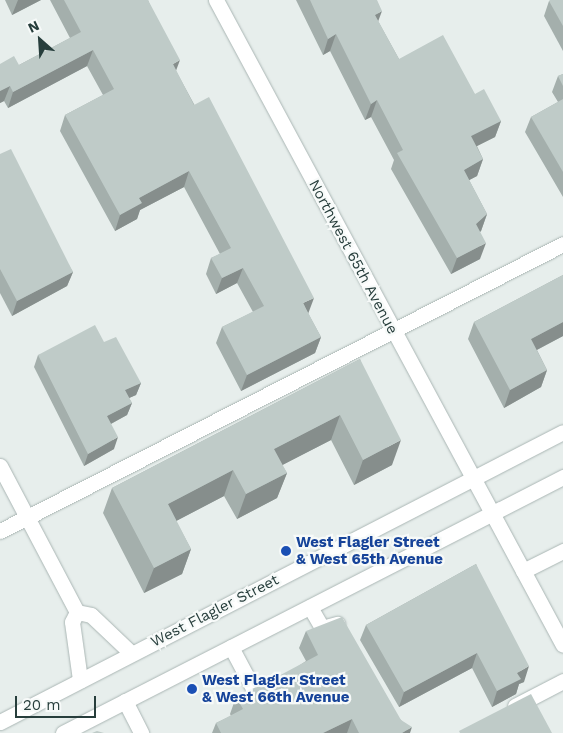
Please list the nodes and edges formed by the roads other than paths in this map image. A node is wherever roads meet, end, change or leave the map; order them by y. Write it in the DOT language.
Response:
graph roads {
  1 [pos="216,0"];
  2 [pos="563,244"];
  3 [pos="393,331"];
  4 [pos="563,432"];
  5 [pos="0,466"];
  6 [pos="563,477"];
  7 [pos="472,478"];
  8 [pos="492,513"];
  9 [pos="28,517"];
  10 [pos="0,531"];
  11 [pos="563,551"];
  12 [pos="523,571"];
  13 [pos="310,606"];
  14 [pos="77,612"];
  15 [pos="350,640"];
  16 [pos="563,645"];
  17 [pos="231,646"];
  18 [pos="131,653"];
  19 [pos="80,680"];
  20 [pos="563,681"];
  21 [pos="256,696"];
  22 [pos="125,701"];
  23 [pos="504,711"];
  24 [pos="0,722"];
  25 [pos="63,733"];
  26 [pos="141,733"];
  1 -- 3 [label="main road, Northwest 65th Avenue"];
  2 -- 3 [label="main road"];
  3 -- 7 [label="main road, Northwest 65th Avenue"];
  3 -- 9 [label="main road"];
  4 -- 7 [label="main road, West Flagler Street"];
  5 -- 9 [label="main road"];
  6 -- 8 [label="main road"];
  7 -- 8 [label="main road, Northwest 65th Avenue"];
  7 -- 18 [label="main road, West Flagler Street"];
  8 -- 12 [label="main road, Northwest 65th Avenue"];
  8 -- 13 [label="main road"];
  9 -- 10 [label="main road"];
  9 -- 14 [label="main road"];
  11 -- 12 [label="main road"];
  12 -- 16 [label="main road, Northwest 65th Avenue"];
  13 -- 15 [label="main road"];
  13 -- 17 [label="main road"];
  14 -- 18 [label="main road"];
  14 -- 19 [label="main road"];
  17 -- 21 [label="main road"];
  17 -- 22 [label="main road"];
  18 -- 19 [label="main road, West Flagler Street"];
  19 -- 24 [label="main road, West Flagler Street"];
  20 -- 23 [label="main road"];
  22 -- 25 [label="main road"];
  22 -- 26 [label="main road"];
}
